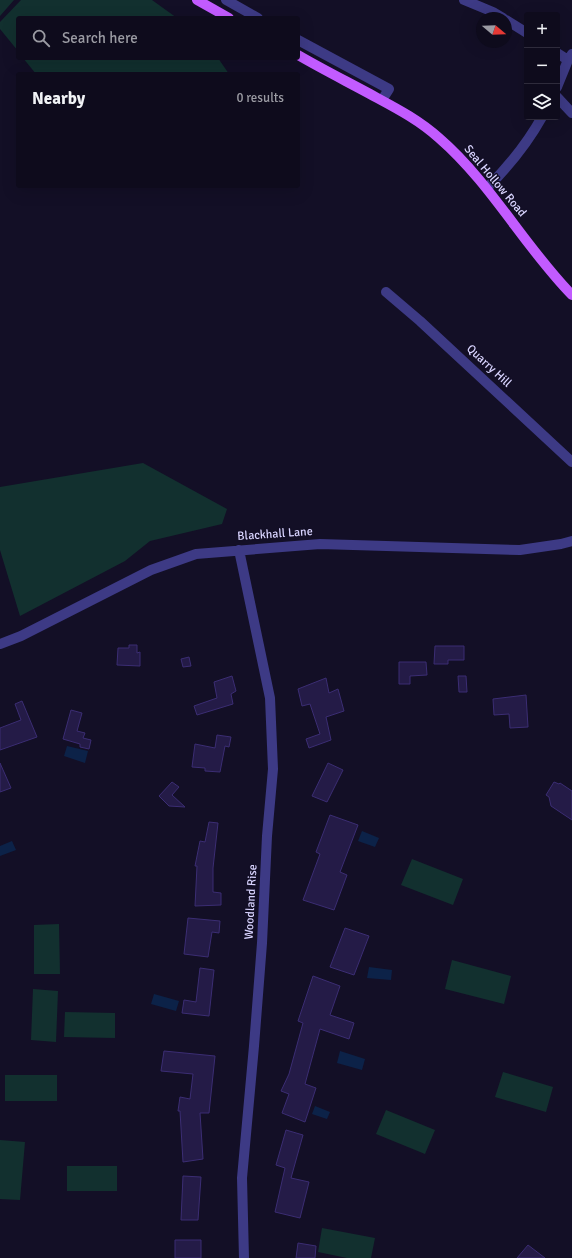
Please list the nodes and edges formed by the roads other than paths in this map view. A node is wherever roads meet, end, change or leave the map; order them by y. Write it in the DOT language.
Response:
graph roads {
  1 [pos="197,0"];
  2 [pos="226,0"];
  3 [pos="464,0"];
  4 [pos="493,12"];
  5 [pos="225,16"];
  6 [pos="254,16"];
  7 [pos="512,23"];
  8 [pos="524,30"];
  9 [pos="300,43"];
  10 [pos="560,54"];
  11 [pos="300,56"];
  12 [pos="570,57"];
  13 [pos="558,84"];
  14 [pos="382,100"];
  15 [pos="560,100"];
  16 [pos="572,113"];
  17 [pos="540,120"];
  18 [pos="487,188"];
  19 [pos="386,292"];
  20 [pos="572,295"];
  21 [pos="572,462"];
  22 [pos="572,541"];
  23 [pos="240,550"];
  24 [pos="0,644"];
  25 [pos="244,1258"];
  1 -- 5 [label="main road"];
  2 -- 6 [label="street"];
  3 -- 4 [label="street"];
  7 -- 8 [label="street"];
  9 -- 14 [label="street"];
  10 -- 12 [label="street"];
  11 -- 14 [label="main road, Seal Hollow Road"];
  12 -- 13 [label="street"];
  14 -- 18 [label="main road, Seal Hollow Road"];
  15 -- 16 [label="street"];
  17 -- 18 [label="street"];
  18 -- 20 [label="main road, Seal Hollow Road"];
  19 -- 21 [label="street, Quarry Hill"];
  22 -- 23 [label="street, Blackhall Lane"];
  23 -- 24 [label="street, Blackhall Lane"];
  23 -- 25 [label="street, Woodland Rise"];
}
